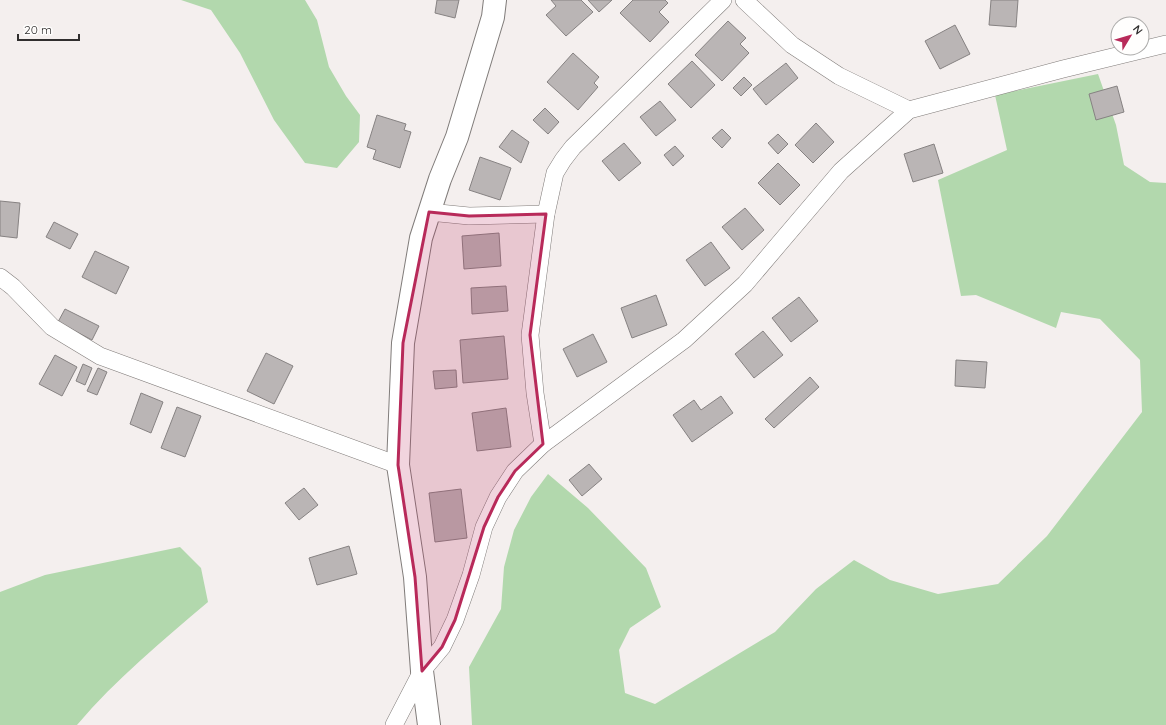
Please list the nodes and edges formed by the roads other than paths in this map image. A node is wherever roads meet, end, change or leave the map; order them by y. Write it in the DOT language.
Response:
graph roads {
  1 [pos="496,0"];
  2 [pos="723,0"];
  3 [pos="744,0"];
  4 [pos="1166,44"];
  5 [pos="909,110"];
  6 [pos="429,212"];
  7 [pos="546,214"];
  8 [pos="0,277"];
  9 [pos="542,444"];
  10 [pos="398,465"];
  11 [pos="422,671"];
  12 [pos="394,725"];
  13 [pos="429,725"];
  1 -- 6 [label="street"];
  2 -- 7 [label="street"];
  3 -- 5 [label="street"];
  4 -- 5 [label="street"];
  5 -- 9 [label="street"];
  6 -- 7 [label="street"];
  6 -- 10 [label="street"];
  7 -- 9 [label="street"];
  8 -- 10 [label="street"];
  9 -- 11 [label="street"];
  10 -- 11 [label="street"];
  11 -- 12 [label="street"];
  11 -- 13 [label="street"];
}
